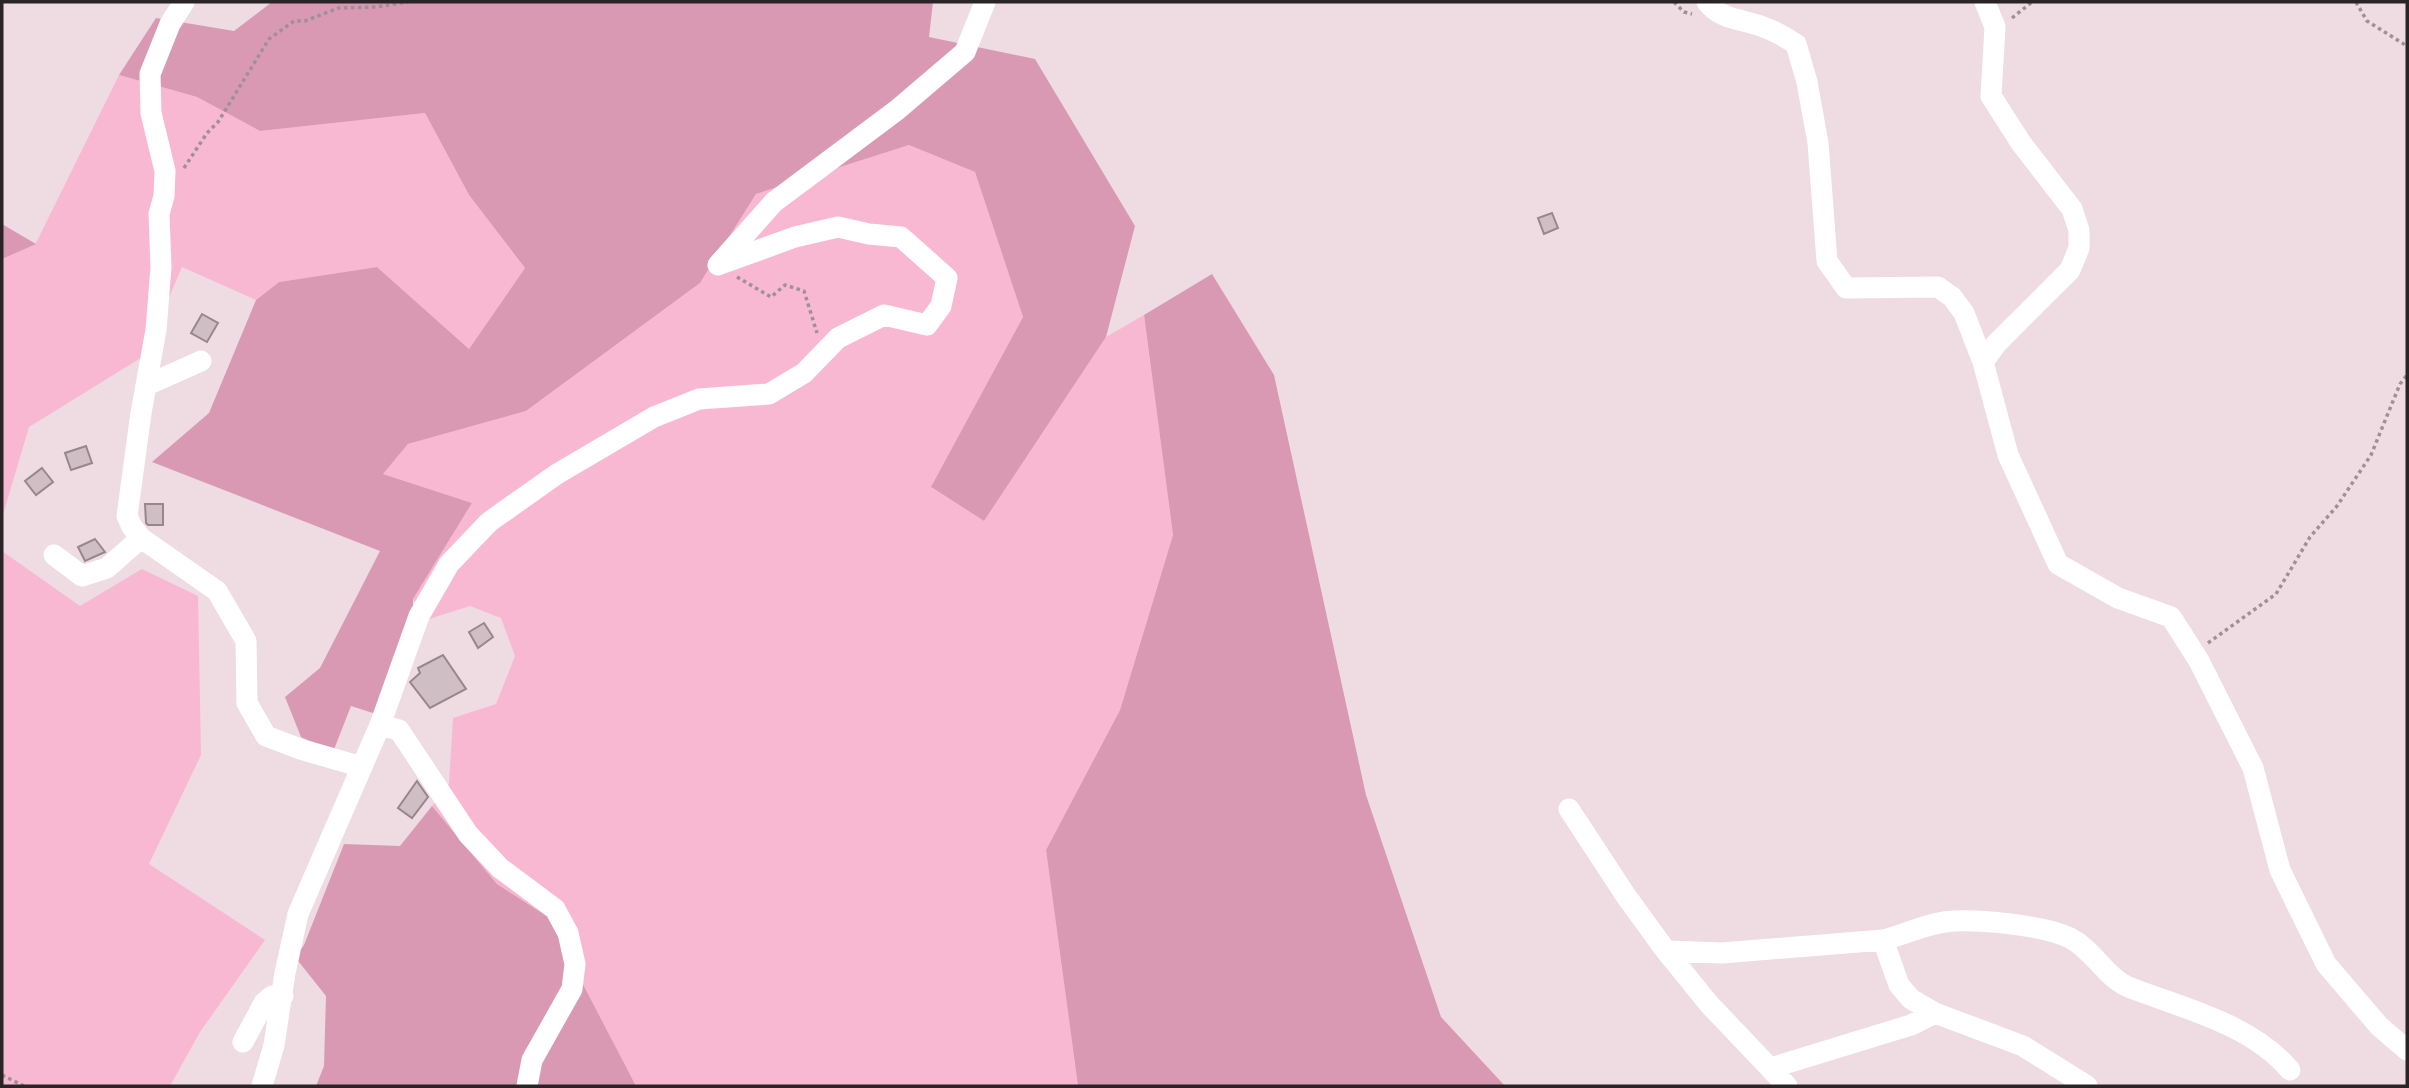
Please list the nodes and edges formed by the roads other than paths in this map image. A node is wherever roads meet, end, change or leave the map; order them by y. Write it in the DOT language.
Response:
graph roads {
  1 [pos="184,2"];
  2 [pos="985,2"];
  3 [pos="1985,2"];
  4 [pos="1712,5"];
  5 [pos="1846,288"];
  6 [pos="1831,304"];
  7 [pos="201,361"];
  8 [pos="1983,362"];
  9 [pos="147,385"];
  10 [pos="141,538"];
  11 [pos="54,555"];
  12 [pos="380,725"];
  13 [pos="362,767"];
  14 [pos="1569,809"];
  15 [pos="1883,940"];
  16 [pos="1666,951"];
  17 [pos="283,996"];
  18 [pos="1935,1013"];
  19 [pos="243,1042"];
  20 [pos="2407,1051"];
  21 [pos="1772,1068"];
  22 [pos="2290,1070"];
  23 [pos="262,1086"];
  24 [pos="527,1086"];
  25 [pos="1787,1086"];
  26 [pos="2087,1086"];
  1 -- 9 [label="street"];
  2 -- 12 [label="street"];
  3 -- 8 [label="street"];
  4 -- 5 [label="street"];
  5 -- 6 [label="street"];
  5 -- 8 [label="street"];
  7 -- 9 [label="street"];
  8 -- 20 [label="street"];
  9 -- 10 [label="street"];
  10 -- 11 [label="street"];
  10 -- 13 [label="street"];
  12 -- 13 [label="street"];
  12 -- 24 [label="street"];
  13 -- 17 [label="street"];
  14 -- 16 [label="street"];
  15 -- 16 [label="street"];
  15 -- 18 [label="street"];
  15 -- 22 [label="street"];
  16 -- 21 [label="street"];
  17 -- 19 [label="street"];
  17 -- 23 [label="street"];
  18 -- 21 [label="street"];
  18 -- 26 [label="street"];
  21 -- 25 [label="street"];
}
